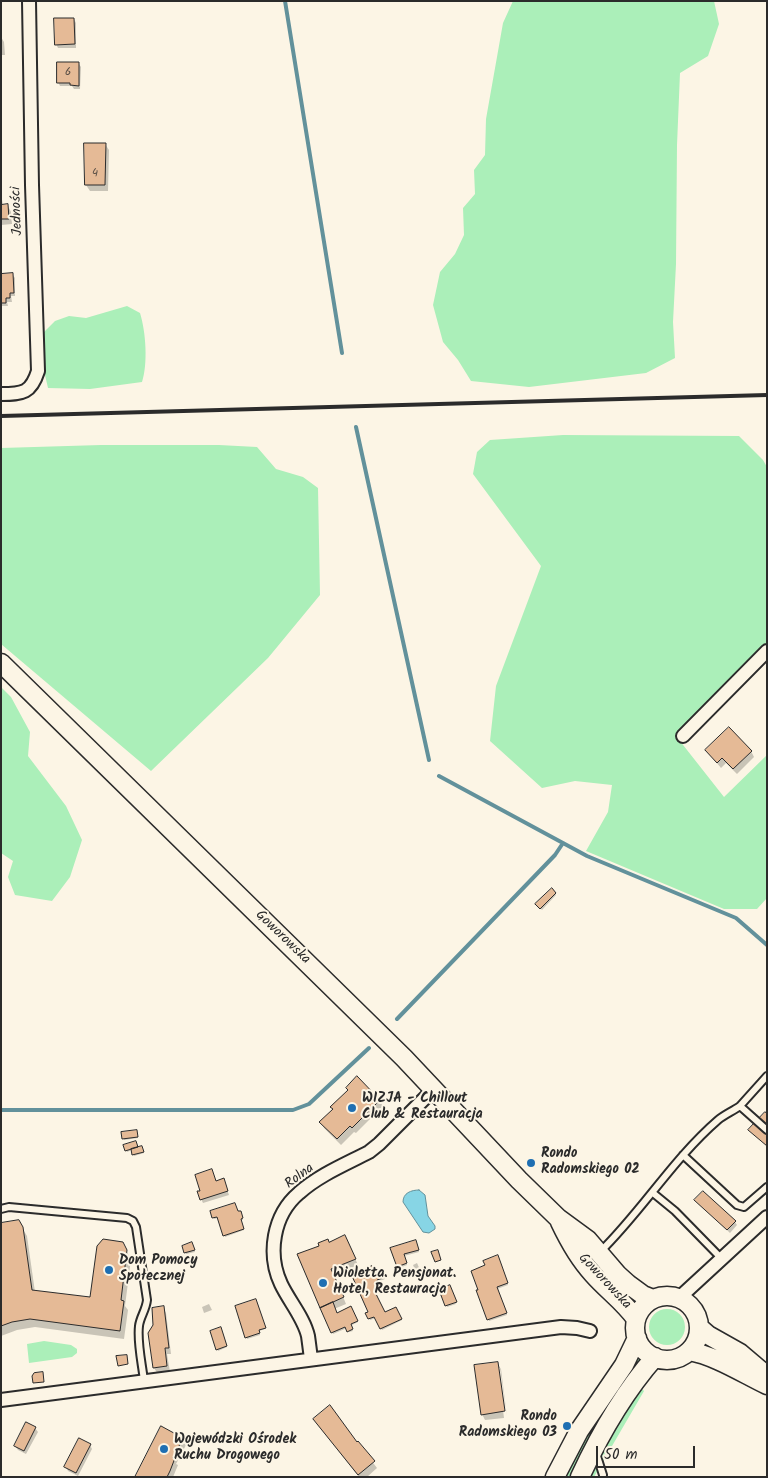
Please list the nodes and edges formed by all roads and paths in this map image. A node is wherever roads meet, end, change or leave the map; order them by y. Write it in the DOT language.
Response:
graph roads {
  1 [pos="29,1"];
  2 [pos="1,394"];
  3 [pos="767,651"];
  4 [pos="1,663"];
  5 [pos="683,736"];
  6 [pos="767,1076"];
  7 [pos="434,1089"];
  8 [pos="740,1106"];
  9 [pos="767,1130"];
  10 [pos="683,1155"];
  11 [pos="767,1187"];
  12 [pos="653,1193"];
  13 [pos="1,1209"];
  14 [pos="767,1217"];
  15 [pos="558,1218"];
  16 [pos="599,1253"];
  17 [pos="721,1258"];
  18 [pos="680,1298"];
  19 [pos="653,1299"];
  20 [pos="636,1319"];
  21 [pos="700,1328"];
  22 [pos="590,1331"];
  23 [pos="637,1338"];
  24 [pos="689,1351"];
  25 [pos="655,1357"];
  26 [pos="310,1359"];
  27 [pos="767,1376"];
  28 [pos="144,1381"];
  29 [pos="767,1385"];
  30 [pos="1,1400"];
  31 [pos="595,1448"];
  32 [pos="603,1475"];
  33 [pos="555,1477"];
  34 [pos="580,1477"];
  1 -- 2 [label="street, Jedności"];
  3 -- 5 [label="street"];
  4 -- 7 [label="main road, Goworowska"];
  6 -- 8 [label="lane"];
  7 -- 15 [label="main road, Goworowska"];
  7 -- 26 [label="street, Rolna"];
  8 -- 9 [label="lane"];
  8 -- 10 [label="lane"];
  10 -- 11 [label="lane"];
  10 -- 12 [label="lane"];
  12 -- 16 [label="lane"];
  12 -- 17 [label="lane"];
  13 -- 28 [label="lane"];
  14 -- 17 [label="street"];
  15 -- 16 [label="main road, Goworowska"];
  15 -- 20 [label="main road, Goworowska"];
  16 -- 19 [label="main road, Goworowska"];
  17 -- 18 [label="street"];
  18 -- 19 [label="main road"];
  18 -- 21 [label="main road"];
  19 -- 20 [label="main road"];
  20 -- 23 [label="main road"];
  21 -- 24 [label="main road"];
  21 -- 27 [label="main road"];
  22 -- 26 [label="street"];
  23 -- 25 [label="main road"];
  23 -- 33 [label="main road"];
  24 -- 25 [label="main road"];
  24 -- 29 [label="main road"];
  25 -- 31 [label="main road"];
  26 -- 28 [label="street"];
  28 -- 30 [label="street"];
  31 -- 32 [label="lane"];
  31 -- 34 [label="main road"];
}
